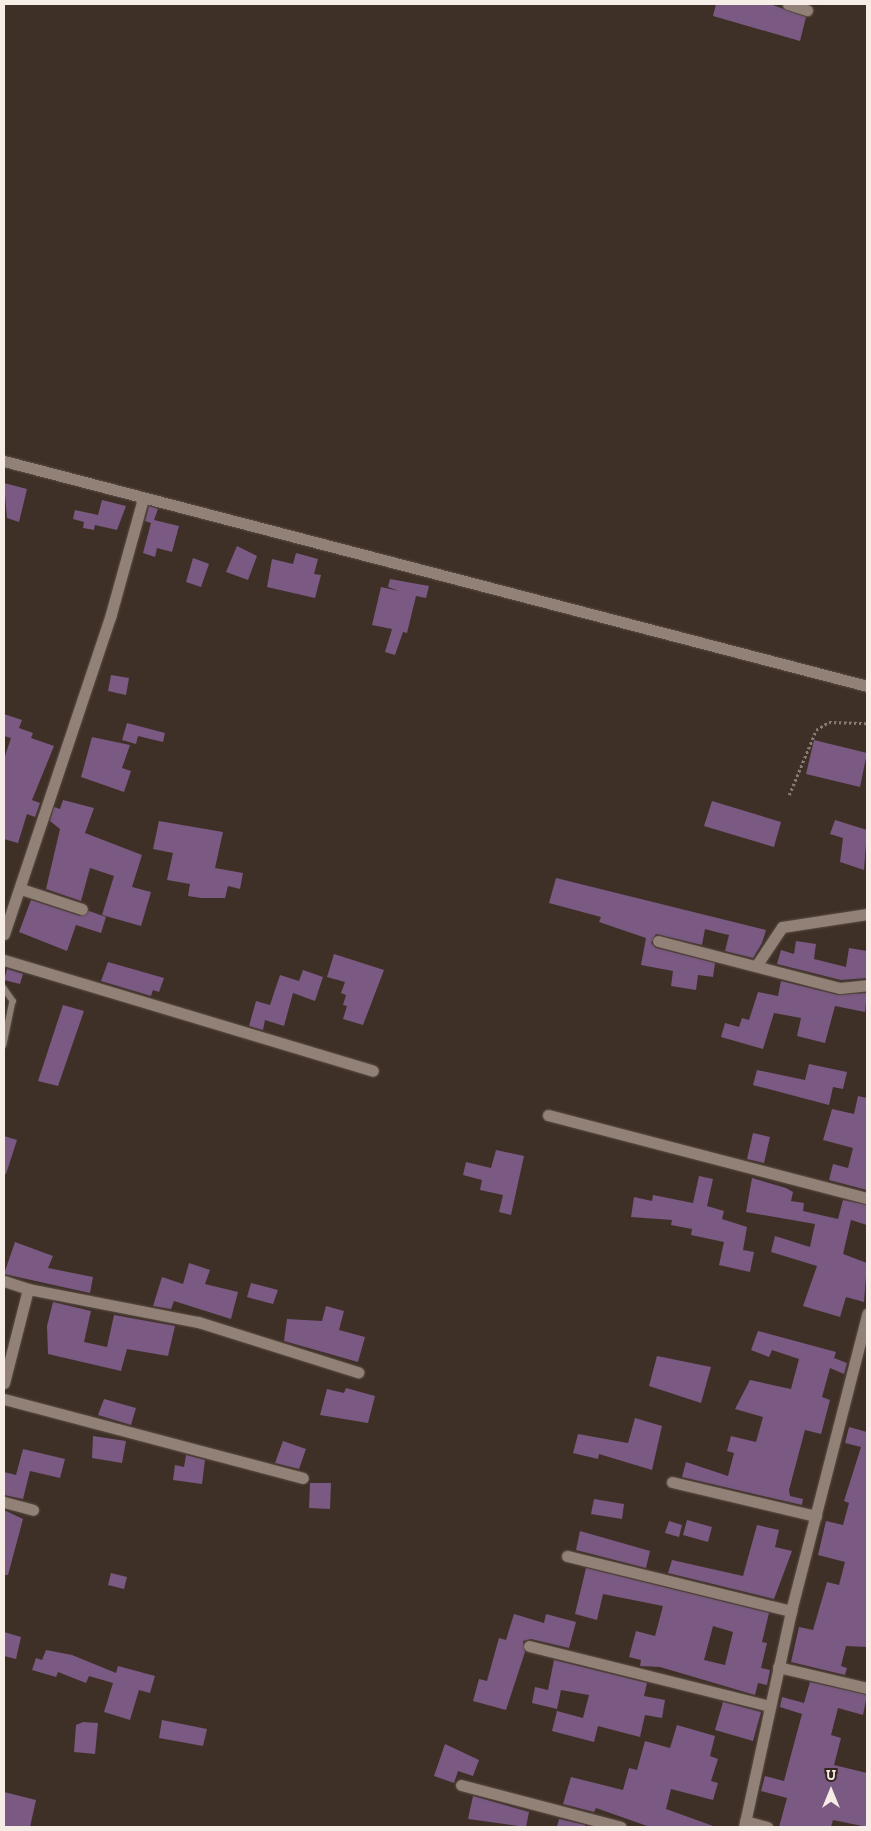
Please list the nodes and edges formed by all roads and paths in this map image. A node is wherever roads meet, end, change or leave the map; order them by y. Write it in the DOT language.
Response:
graph roads {
  1 [pos="788,4"];
  2 [pos="807,10"];
  3 [pos="4,461"];
  4 [pos="143,499"];
  5 [pos="867,686"];
  6 [pos="867,723"];
  7 [pos="789,794"];
  8 [pos="22,889"];
  9 [pos="82,909"];
  10 [pos="867,914"];
  11 [pos="4,934"];
  12 [pos="658,941"];
  13 [pos="4,960"];
  14 [pos="756,966"];
  15 [pos="867,985"];
  16 [pos="4,988"];
  17 [pos="4,1045"];
  18 [pos="373,1071"];
  19 [pos="548,1115"];
  20 [pos="867,1198"];
  21 [pos="4,1281"];
  22 [pos="28,1289"];
  23 [pos="867,1314"];
  24 [pos="358,1372"];
  25 [pos="4,1383"];
  26 [pos="4,1400"];
  27 [pos="303,1478"];
  28 [pos="672,1482"];
  29 [pos="4,1502"];
  30 [pos="33,1510"];
  31 [pos="816,1516"];
  32 [pos="567,1556"];
  33 [pos="791,1611"];
  34 [pos="530,1646"];
  35 [pos="778,1667"];
  36 [pos="867,1688"];
  37 [pos="768,1706"];
  38 [pos="462,1785"];
  39 [pos="744,1824"];
  40 [pos="621,1827"];
  41 [pos="767,1827"];
  1 -- 2 [label="street"];
  3 -- 4 [label="street"];
  4 -- 5 [label="street"];
  4 -- 8 [label="street"];
  6 -- 7 [label="path"];
  8 -- 9 [label="street"];
  8 -- 11 [label="street"];
  10 -- 14 [label="street"];
  12 -- 14 [label="street"];
  13 -- 18 [label="street"];
  14 -- 15 [label="street"];
  16 -- 17 [label="lane"];
  19 -- 20 [label="street"];
  21 -- 22 [label="street"];
  22 -- 24 [label="street"];
  22 -- 25 [label="street"];
  23 -- 31 [label="street"];
  26 -- 27 [label="street"];
  28 -- 31 [label="street"];
  29 -- 30 [label="street"];
  31 -- 33 [label="street"];
  32 -- 33 [label="street"];
  33 -- 35 [label="street"];
  34 -- 37 [label="street"];
  35 -- 36 [label="street"];
  35 -- 37 [label="street"];
  37 -- 39 [label="street"];
  38 -- 40 [label="street"];
  39 -- 41 [label="street"];
}
